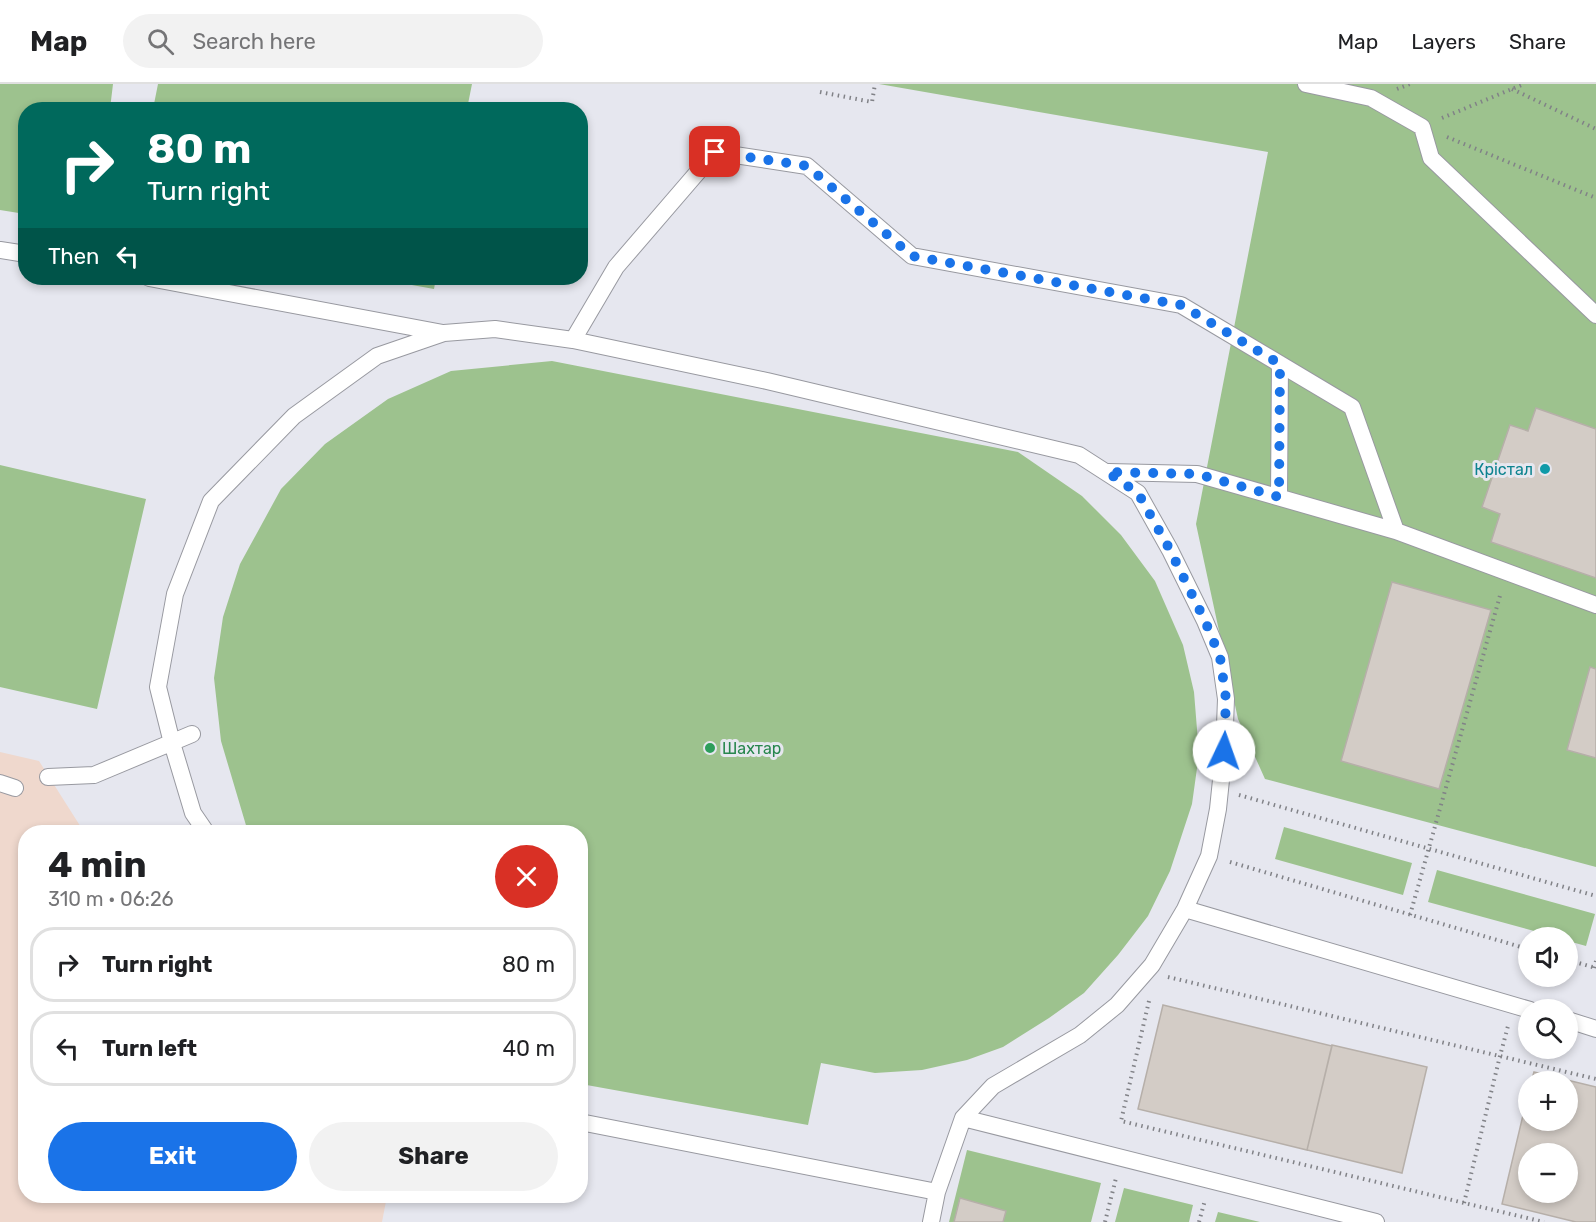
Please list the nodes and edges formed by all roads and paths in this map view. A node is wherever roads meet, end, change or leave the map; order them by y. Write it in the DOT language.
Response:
graph roads {
  1 [pos="875,84"];
  2 [pos="1306,84"];
  3 [pos="1524,84"];
  4 [pos="1511,89"];
  5 [pos="820,92"];
  6 [pos="1422,127"];
  7 [pos="1596,129"];
  8 [pos="1596,198"];
  9 [pos="0,250"];
  10 [pos="18,253"];
  11 [pos="187,285"];
  12 [pos="1596,315"];
  13 [pos="444,333"];
  14 [pos="573,340"];
  15 [pos="1280,364"];
  16 [pos="1107,472"];
  17 [pos="1279,497"];
  18 [pos="1396,531"];
  19 [pos="1507,572"];
  20 [pos="1596,605"];
  21 [pos="192,734"];
  22 [pos="172,743"];
  23 [pos="48,777"];
  24 [pos="1220,790"];
  25 [pos="201,825"];
  26 [pos="1429,849"];
  27 [pos="1209,856"];
  28 [pos="1596,896"];
  29 [pos="1185,909"];
  30 [pos="1410,915"];
  31 [pos="1518,946"];
  32 [pos="1596,961"];
  33 [pos="1578,963"];
  34 [pos="1595,968"];
  35 [pos="1167,977"];
  36 [pos="1150,996"];
  37 [pos="1518,1006"];
  38 [pos="1518,1016"];
  39 [pos="1578,1023"];
  40 [pos="1596,1029"];
  41 [pos="1500,1056"];
  42 [pos="1596,1079"];
  43 [pos="963,1118"];
  44 [pos="588,1124"];
  45 [pos="1116,1178"];
  46 [pos="938,1192"];
  47 [pos="1205,1200"];
  48 [pos="1464,1203"];
  49 [pos="931,1222"];
  50 [pos="1105,1222"];
  51 [pos="1199,1222"];
  52 [pos="1376,1222"];
  53 [pos="1544,1222"];
  1 -- 5 [label="path"];
  2 -- 6 [label="lane"];
  3 -- 4 [label="path"];
  4 -- 6 [label="path"];
  4 -- 7 [label="path"];
  6 -- 8 [label="path"];
  6 -- 12 [label="lane"];
  9 -- 10 [label="lane"];
  11 -- 13 [label="lane"];
  13 -- 14 [label="lane"];
  13 -- 22 [label="lane"];
  14 -- 15 [label="lane"];
  14 -- 16 [label="lane"];
  15 -- 17 [label="lane"];
  15 -- 18 [label="lane"];
  16 -- 17 [label="lane"];
  16 -- 24 [label="lane"];
  17 -- 18 [label="lane"];
  18 -- 19 [label="lane"];
  19 -- 20 [label="lane"];
  19 -- 26 [label="path"];
  21 -- 22 [label="lane"];
  22 -- 23 [label="lane"];
  22 -- 25 [label="lane"];
  24 -- 26 [label="path"];
  24 -- 27 [label="lane"];
  26 -- 28 [label="path"];
  26 -- 30 [label="path"];
  27 -- 29 [label="lane"];
  27 -- 30 [label="path"];
  29 -- 37 [label="lane"];
  29 -- 43 [label="lane"];
  30 -- 31 [label="path"];
  32 -- 34 [label="path"];
  33 -- 34 [label="path"];
  35 -- 41 [label="path"];
  36 -- 48 [label="path"];
  38 -- 41 [label="path"];
  39 -- 40 [label="lane"];
  41 -- 42 [label="path"];
  41 -- 48 [label="path"];
  43 -- 46 [label="lane"];
  43 -- 52 [label="lane"];
  44 -- 46 [label="lane"];
  45 -- 50 [label="path"];
  46 -- 49 [label="lane"];
  47 -- 51 [label="path"];
  48 -- 53 [label="path"];
}
